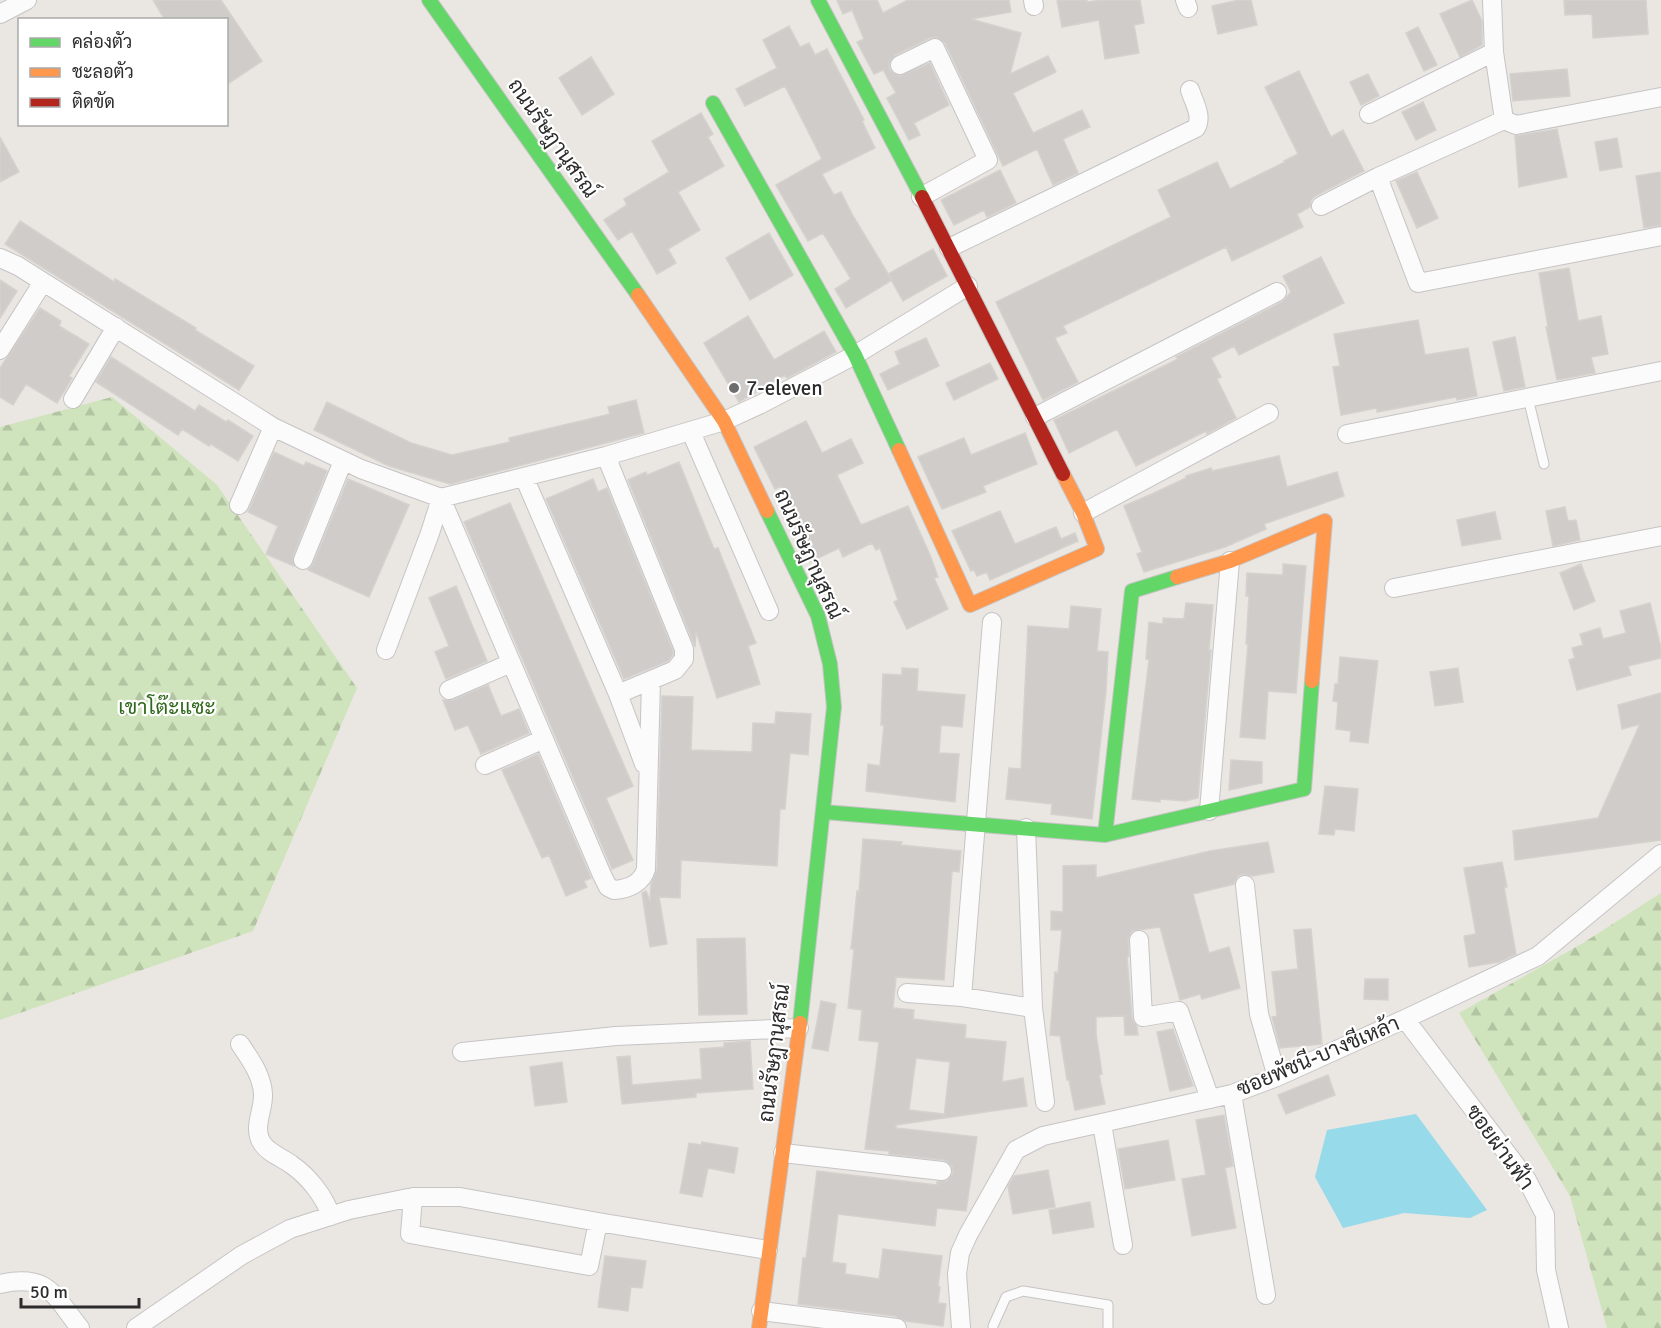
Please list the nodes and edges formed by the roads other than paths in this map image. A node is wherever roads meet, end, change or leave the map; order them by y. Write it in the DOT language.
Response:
graph roads {
  1 [pos="27,0"];
  2 [pos="429,0"];
  3 [pos="818,0"];
  4 [pos="1492,0"];
  5 [pos="0,14"];
  6 [pos="1494,52"];
  7 [pos="900,65"];
  8 [pos="1190,90"];
  9 [pos="1661,97"];
  10 [pos="713,103"];
  11 [pos="1369,114"];
  12 [pos="1504,120"];
  13 [pos="1378,177"];
  14 [pos="921,197"];
  15 [pos="1321,206"];
  16 [pos="1661,236"];
  17 [pos="949,248"];
  18 [pos="0,258"];
  19 [pos="43,282"];
  20 [pos="968,285"];
  21 [pos="1276,292"];
  22 [pos="116,327"];
  23 [pos="0,350"];
  24 [pos="855,355"];
  25 [pos="1661,371"];
  26 [pos="1528,398"];
  27 [pos="73,399"];
  28 [pos="1269,413"];
  29 [pos="1035,417"];
  30 [pos="724,421"];
  31 [pos="273,427"];
  32 [pos="691,432"];
  33 [pos="1347,434"];
  34 [pos="606,456"];
  35 [pos="343,461"];
  36 [pos="1544,464"];
  37 [pos="524,477"];
  38 [pos="441,498"];
  39 [pos="239,505"];
  40 [pos="1083,513"];
  41 [pos="1661,536"];
  42 [pos="303,560"];
  43 [pos="1230,561"];
  44 [pos="1394,588"];
  45 [pos="769,611"];
  46 [pos="992,622"];
  47 [pos="386,650"];
  48 [pos="512,663"];
  49 [pos="651,681"];
  50 [pos="449,690"];
  51 [pos="618,694"];
  52 [pos="544,739"];
  53 [pos="485,765"];
  54 [pos="647,771"];
  55 [pos="1209,811"];
  56 [pos="824,812"];
  57 [pos="977,826"];
  58 [pos="1026,828"];
  59 [pos="1104,835"];
  60 [pos="1661,854"];
  61 [pos="1245,885"];
  62 [pos="1139,940"];
  63 [pos="907,993"];
  64 [pos="962,997"];
  65 [pos="1033,1008"];
  66 [pos="1405,1019"];
  67 [pos="799,1028"];
  68 [pos="240,1044"];
  69 [pos="462,1052"];
  70 [pos="1277,1077"];
  71 [pos="1232,1094"];
  72 [pos="1210,1099"];
  73 [pos="1045,1102"];
  74 [pos="1102,1124"];
  75 [pos="783,1153"];
  76 [pos="942,1172"];
  77 [pos="413,1197"];
  78 [pos="332,1216"];
  79 [pos="598,1222"];
  80 [pos="1123,1245"];
  81 [pos="768,1250"];
  82 [pos="0,1284"];
  83 [pos="1266,1295"];
  84 [pos="760,1319"];
  85 [pos="991,1327"];
  86 [pos="80,1328"];
  87 [pos="136,1328"];
  88 [pos="897,1328"];
  89 [pos="961,1328"];
  90 [pos="1005,1328"];
  91 [pos="1108,1328"];
  92 [pos="1558,1328"];
  1 -- 5 [label="street"];
  2 -- 30 [label="street, ถนนรัษฎานุสรณ์"];
  3 -- 14 [label="street"];
  4 -- 6 [label="street"];
  6 -- 11 [label="street"];
  6 -- 12 [label="street"];
  7 -- 14 [label="street"];
  8 -- 17 [label="street"];
  9 -- 12 [label="street"];
  10 -- 24 [label="street"];
  12 -- 13 [label="street"];
  13 -- 15 [label="street"];
  13 -- 16 [label="street"];
  14 -- 17 [label="street"];
  17 -- 20 [label="street"];
  18 -- 19 [label="street"];
  19 -- 22 [label="street"];
  19 -- 23 [label="street"];
  20 -- 24 [label="street"];
  20 -- 29 [label="street"];
  21 -- 29 [label="street"];
  22 -- 27 [label="street"];
  22 -- 31 [label="street"];
  24 -- 30 [label="street"];
  24 -- 40 [label="street"];
  25 -- 26 [label="street"];
  26 -- 33 [label="street"];
  26 -- 36 [label="lane"];
  28 -- 40 [label="street"];
  29 -- 40 [label="street"];
  30 -- 32 [label="street"];
  30 -- 56 [label="street, ถนนรัษฎานุสรณ์"];
  31 -- 35 [label="street"];
  31 -- 39 [label="street"];
  32 -- 34 [label="street"];
  32 -- 45 [label="street"];
  34 -- 37 [label="street"];
  34 -- 49 [label="street"];
  35 -- 38 [label="street"];
  35 -- 42 [label="street"];
  37 -- 38 [label="street"];
  37 -- 51 [label="street"];
  38 -- 47 [label="street"];
  38 -- 48 [label="street"];
  41 -- 44 [label="street"];
  43 -- 55 [label="street"];
  43 -- 55 [label="street"];
  43 -- 59 [label="street"];
  46 -- 57 [label="street"];
  48 -- 50 [label="street"];
  48 -- 52 [label="street"];
  49 -- 51 [label="street"];
  49 -- 54 [label="street"];
  51 -- 54 [label="street"];
  52 -- 53 [label="street"];
  52 -- 54 [label="street"];
  55 -- 59 [label="street"];
  56 -- 57 [label="street"];
  56 -- 67 [label="street, ถนนรัษฎานุสรณ์"];
  57 -- 58 [label="street"];
  57 -- 64 [label="street"];
  58 -- 59 [label="street"];
  58 -- 65 [label="street"];
  60 -- 66 [label="street, ซอยพัชนี-บางชีเหล้า"];
  61 -- 70 [label="street"];
  62 -- 72 [label="street"];
  63 -- 64 [label="street"];
  64 -- 65 [label="street"];
  65 -- 73 [label="street"];
  66 -- 70 [label="street, ซอยพัชนี-บางชีเหล้า"];
  66 -- 92 [label="street, ซอยผ่านฟ้า"];
  67 -- 69 [label="street"];
  67 -- 75 [label="street, ถนนรัษฎานุสรณ์"];
  68 -- 78 [label="street"];
  70 -- 71 [label="street, ซอยพัชนี-บางชีเหล้า"];
  71 -- 72 [label="street, ซอยพัชนี-บางชีเหล้า"];
  71 -- 83 [label="street"];
  72 -- 74 [label="street, ซอยพัชนี-บางชีเหล้า"];
  74 -- 80 [label="street"];
  74 -- 89 [label="street, ซอยพัชนี-บางชีเหล้า"];
  75 -- 76 [label="street"];
  75 -- 81 [label="street, ถนนรัษฎานุสรณ์"];
  77 -- 78 [label="street"];
  77 -- 79 [label="street"];
  77 -- 79 [label="street"];
  78 -- 87 [label="street"];
  79 -- 81 [label="street"];
  81 -- 84 [label="street, ถนนรัษฎานุสรณ์"];
  82 -- 86 [label="street"];
  84 -- 88 [label="street"];
  85 -- 90 [label="lane"];
  85 -- 91 [label="lane"];
}
